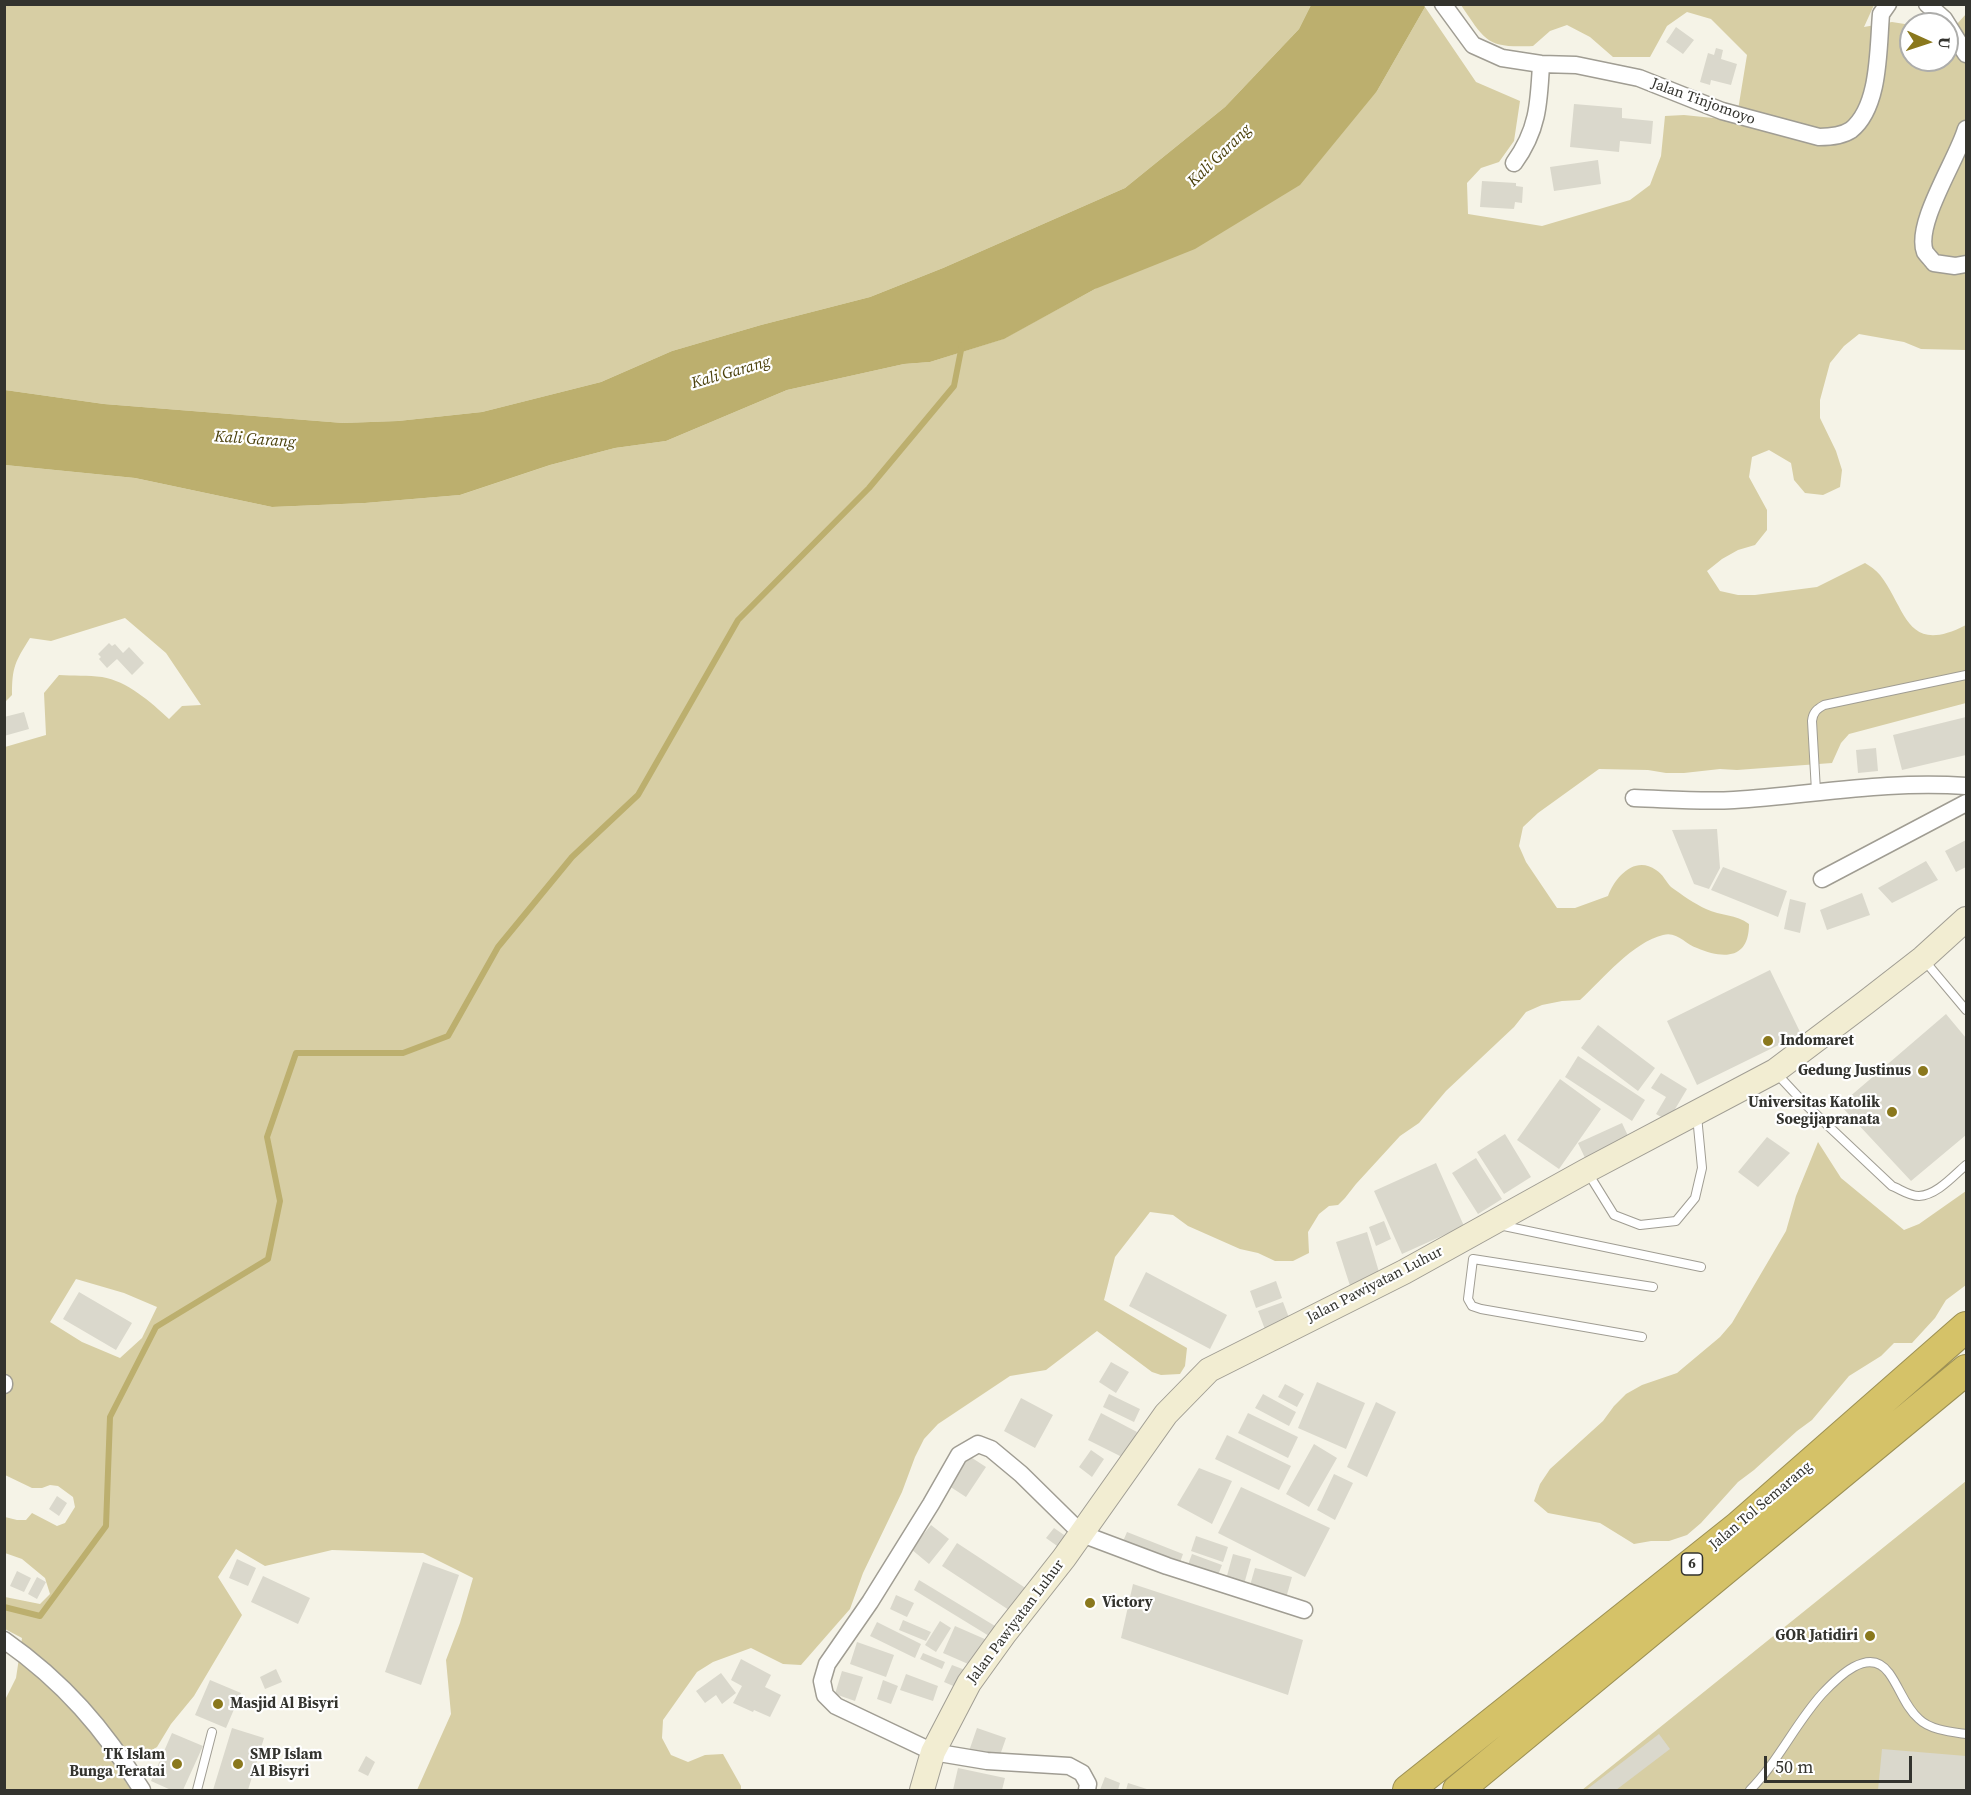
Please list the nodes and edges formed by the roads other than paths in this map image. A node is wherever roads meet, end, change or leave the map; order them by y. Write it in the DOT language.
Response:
graph roads {
  1 [pos="1443,4"];
  2 [pos="1888,4"];
  3 [pos="1927,4"];
  4 [pos="1966,54"];
  5 [pos="1541,64"];
  6 [pos="1966,129"];
  7 [pos="1514,162"];
  8 [pos="1966,264"];
  9 [pos="1966,675"];
  10 [pos="1966,786"];
  11 [pos="1816,791"];
  12 [pos="1634,798"];
  13 [pos="1966,803"];
  14 [pos="1821,879"];
  15 [pos="1966,919"];
  16 [pos="1923,958"];
  17 [pos="1966,1010"];
  18 [pos="1774,1071"];
  19 [pos="1697,1112"];
  20 [pos="1966,1165"];
  21 [pos="1586,1171"];
  22 [pos="1493,1223"];
  23 [pos="1467,1250"];
  24 [pos="1701,1267"];
  25 [pos="1653,1287"];
  26 [pos="1966,1327"];
  27 [pos="1642,1336"];
  28 [pos="1966,1370"];
  29 [pos="1082,1534"];
  30 [pos="1304,1610"];
  31 [pos="4,1640"];
  32 [pos="212,1732"];
  33 [pos="1966,1734"];
  34 [pos="933,1752"];
  35 [pos="142,1791"];
  36 [pos="197,1791"];
  37 [pos="922,1791"];
  38 [pos="1088,1791"];
  39 [pos="1408,1791"];
  40 [pos="1458,1791"];
  41 [pos="1750,1791"];
  1 -- 5 [label="street, Jalan Tinjomoyo"];
  2 -- 5 [label="street, Jalan Tinjomoyo"];
  3 -- 4 [label="street"];
  5 -- 7 [label="street"];
  6 -- 8 [label="street"];
  9 -- 11 [label="lane"];
  10 -- 11 [label="street"];
  11 -- 12 [label="street"];
  13 -- 14 [label="street"];
  15 -- 16 [label="main road, Jalan Pawiyatan Luhur"];
  16 -- 17 [label="lane"];
  16 -- 18 [label="main road, Jalan Pawiyatan Luhur"];
  18 -- 19 [label="main road, Jalan Pawiyatan Luhur"];
  18 -- 20 [label="lane"];
  19 -- 21 [label="main road, Jalan Pawiyatan Luhur"];
  19 -- 21 [label="lane"];
  21 -- 22 [label="main road, Jalan Pawiyatan Luhur"];
  22 -- 23 [label="main road, Jalan Pawiyatan Luhur"];
  22 -- 24 [label="lane"];
  23 -- 25 [label="lane"];
  23 -- 27 [label="lane"];
  23 -- 29 [label="main road, Jalan Pawiyatan Luhur"];
  26 -- 39 [label="highway, Jalan Tol Semarang / 6"];
  28 -- 40 [label="highway, Jalan Tol Semarang / 6"];
  29 -- 30 [label="street"];
  29 -- 34 [label="main road, Jalan Pawiyatan Luhur"];
  29 -- 34 [label="street"];
  31 -- 35 [label="street"];
  32 -- 36 [label="lane"];
  33 -- 41 [label="lane"];
  34 -- 37 [label="main road, Jalan Pawiyatan Luhur"];
  34 -- 38 [label="street"];
}
